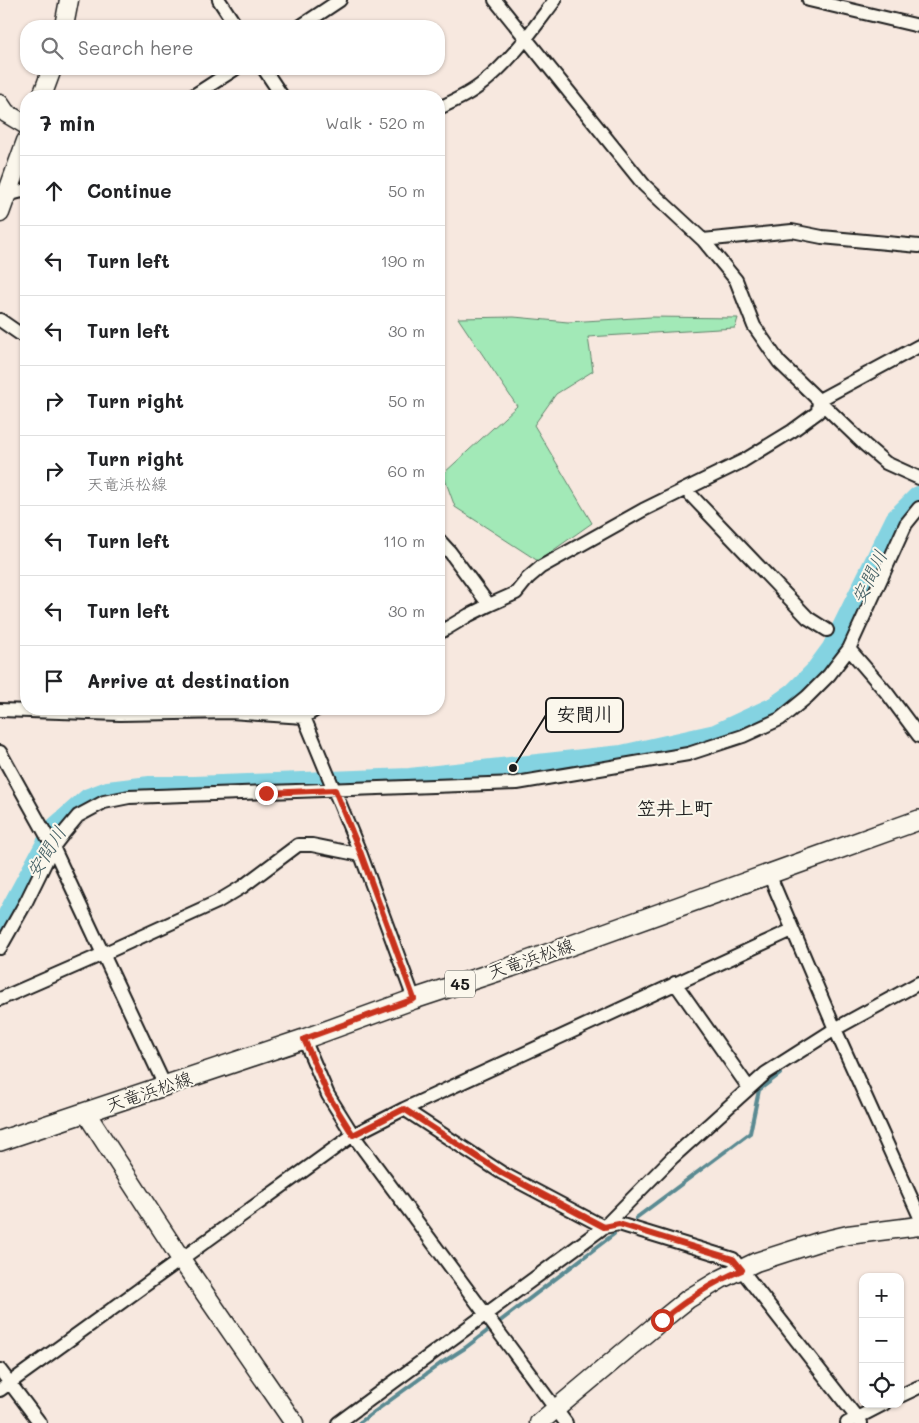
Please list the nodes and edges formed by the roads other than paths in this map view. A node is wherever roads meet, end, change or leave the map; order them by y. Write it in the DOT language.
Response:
graph roads {
  1 [pos="69,0"];
  2 [pos="218,0"];
  3 [pos="340,0"];
  4 [pos="495,0"];
  5 [pos="555,0"];
  6 [pos="809,0"];
  7 [pos="65,20"];
  8 [pos="232,20"];
  9 [pos="310,20"];
  10 [pos="919,26"];
  11 [pos="526,38"];
  12 [pos="50,75"];
  13 [pos="226,75"];
  14 [pos="268,75"];
  15 [pos="44,90"];
  16 [pos="202,90"];
  17 [pos="278,90"];
  18 [pos="0,104"];
  19 [pos="445,105"];
  20 [pos="20,121"];
  21 [pos="20,157"];
  22 [pos="20,192"];
  23 [pos="6,195"];
  24 [pos="0,213"];
  25 [pos="703,240"];
  26 [pos="919,246"];
  27 [pos="0,320"];
  28 [pos="20,334"];
  29 [pos="919,346"];
  30 [pos="819,400"];
  31 [pos="919,478"];
  32 [pos="686,490"];
  33 [pos="919,508"];
  34 [pos="445,547"];
  35 [pos="489,605"];
  36 [pos="445,629"];
  37 [pos="827,630"];
  38 [pos="849,649"];
  39 [pos="0,710"];
  40 [pos="20,711"];
  41 [pos="286,715"];
  42 [pos="304,716"];
  43 [pos="919,736"];
  44 [pos="0,752"];
  45 [pos="333,785"];
  46 [pos="919,820"];
  47 [pos="51,843"];
  48 [pos="361,854"];
  49 [pos="769,874"];
  50 [pos="792,930"];
  51 [pos="0,948"];
  52 [pos="103,954"];
  53 [pos="675,983"];
  54 [pos="919,983"];
  55 [pos="0,999"];
  56 [pos="414,999"];
  57 [pos="835,1029"];
  58 [pos="304,1039"];
  59 [pos="165,1086"];
  60 [pos="749,1088"];
  61 [pos="404,1109"];
  62 [pos="86,1113"];
  63 [pos="353,1135"];
  64 [pos="0,1141"];
  65 [pos="919,1215"];
  66 [pos="919,1226"];
  67 [pos="604,1227"];
  68 [pos="181,1259"];
  69 [pos="742,1270"];
  70 [pos="488,1317"];
  71 [pos="0,1370"];
  72 [pos="5,1386"];
  73 [pos="919,1387"];
  74 [pos="904,1394"];
  75 [pos="877,1408"];
  76 [pos="561,1416"];
  77 [pos="855,1421"];
  78 [pos="40,1423"];
  79 [pos="294,1423"];
  80 [pos="338,1423"];
  81 [pos="540,1423"];
  1 -- 7 [label="street"];
  2 -- 8 [label="street"];
  3 -- 9 [label="street"];
  4 -- 11 [label="street"];
  5 -- 11 [label="street"];
  6 -- 10 [label="street"];
  11 -- 19 [label="street"];
  11 -- 25 [label="street"];
  12 -- 15 [label="street"];
  13 -- 16 [label="street"];
  14 -- 17 [label="street"];
  18 -- 20 [label="street"];
  21 -- 23 [label="street"];
  22 -- 23 [label="street"];
  23 -- 24 [label="street"];
  25 -- 26 [label="street"];
  25 -- 30 [label="street"];
  27 -- 28 [label="street"];
  29 -- 30 [label="street"];
  30 -- 31 [label="street"];
  30 -- 32 [label="street"];
  32 -- 35 [label="street"];
  32 -- 37 [label="street"];
  33 -- 38 [label="street"];
  34 -- 35 [label="street"];
  35 -- 36 [label="street"];
  38 -- 43 [label="street"];
  38 -- 45 [label="street"];
  39 -- 40 [label="street"];
  41 -- 42 [label="street"];
  42 -- 45 [label="street"];
  44 -- 47 [label="street"];
  45 -- 47 [label="street"];
  45 -- 48 [label="street"];
  46 -- 49 [label="main road, 天竜浜松線 / 45"];
  47 -- 51 [label="street"];
  47 -- 52 [label="street"];
  48 -- 52 [label="street"];
  48 -- 56 [label="street"];
  49 -- 50 [label="street"];
  49 -- 56 [label="main road, 天竜浜松線 / 45"];
  50 -- 53 [label="street"];
  50 -- 57 [label="street"];
  52 -- 55 [label="street"];
  52 -- 59 [label="street"];
  53 -- 60 [label="street"];
  53 -- 61 [label="street"];
  54 -- 57 [label="street"];
  56 -- 58 [label="main road, 天竜浜松線 / 45"];
  57 -- 60 [label="street"];
  57 -- 65 [label="street"];
  58 -- 59 [label="main road, 天竜浜松線 / 45"];
  58 -- 63 [label="street"];
  59 -- 62 [label="main road, 天竜浜松線 / 45"];
  60 -- 67 [label="street"];
  61 -- 63 [label="street"];
  61 -- 67 [label="street"];
  62 -- 64 [label="main road, 天竜浜松線 / 45"];
  62 -- 68 [label="street"];
  63 -- 68 [label="street"];
  63 -- 70 [label="street"];
  66 -- 69 [label="street"];
  67 -- 69 [label="street"];
  67 -- 70 [label="street"];
  68 -- 72 [label="street"];
  68 -- 79 [label="street"];
  69 -- 76 [label="street"];
  69 -- 77 [label="street"];
  70 -- 76 [label="street"];
  70 -- 80 [label="street"];
  71 -- 72 [label="street"];
  72 -- 78 [label="street"];
  73 -- 74 [label="street"];
  75 -- 77 [label="street"];
  76 -- 81 [label="street"];
}
